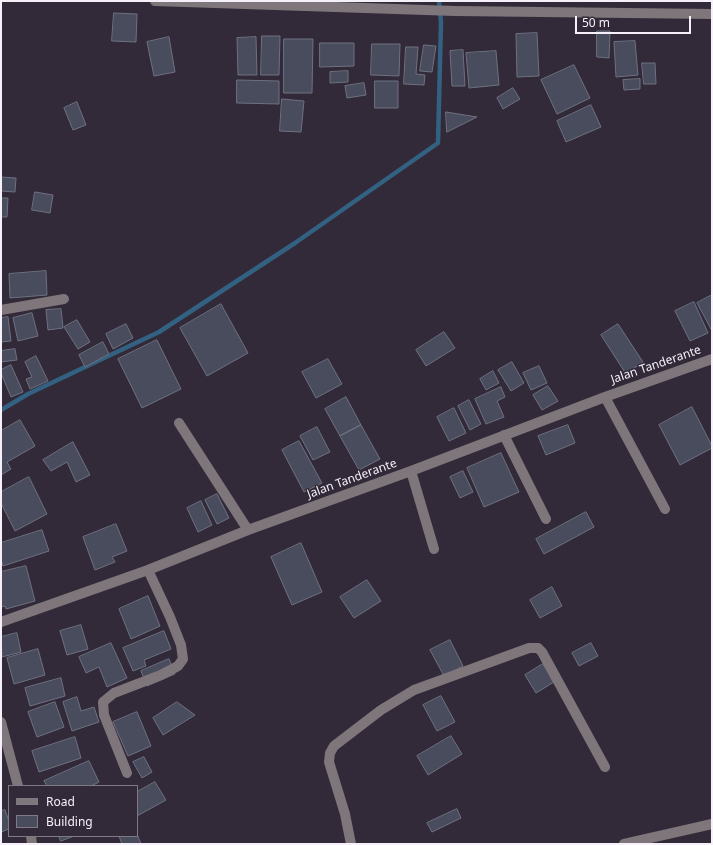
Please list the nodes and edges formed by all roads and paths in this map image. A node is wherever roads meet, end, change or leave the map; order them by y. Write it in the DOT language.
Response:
graph roads {
  1 [pos="154,1"];
  2 [pos="712,14"];
  3 [pos="64,299"];
  4 [pos="1,310"];
  5 [pos="712,359"];
  6 [pos="605,397"];
  7 [pos="179,423"];
  8 [pos="504,435"];
  9 [pos="411,471"];
  10 [pos="666,509"];
  11 [pos="546,519"];
  12 [pos="248,530"];
  13 [pos="434,548"];
  14 [pos="148,570"];
  15 [pos="1,622"];
  16 [pos="1,722"];
  17 [pos="605,767"];
  18 [pos="127,773"];
  19 [pos="18,785"];
  20 [pos="712,824"];
  21 [pos="351,844"];
  22 [pos="624,844"];
  1 -- 2 [label="street"];
  3 -- 4 [label="street"];
  5 -- 6 [label="street, Jalan Tanderante"];
  6 -- 8 [label="street, Jalan Tanderante"];
  6 -- 10 [label="street"];
  7 -- 12 [label="street"];
  8 -- 9 [label="street, Jalan Tanderante"];
  8 -- 11 [label="street"];
  9 -- 12 [label="street, Jalan Tanderante"];
  9 -- 13 [label="street"];
  12 -- 14 [label="street, Jalan Tanderante"];
  14 -- 15 [label="street, Jalan Tanderante"];
  14 -- 18 [label="street"];
  16 -- 19 [label="street"];
  17 -- 21 [label="street"];
  20 -- 22 [label="street"];
}
